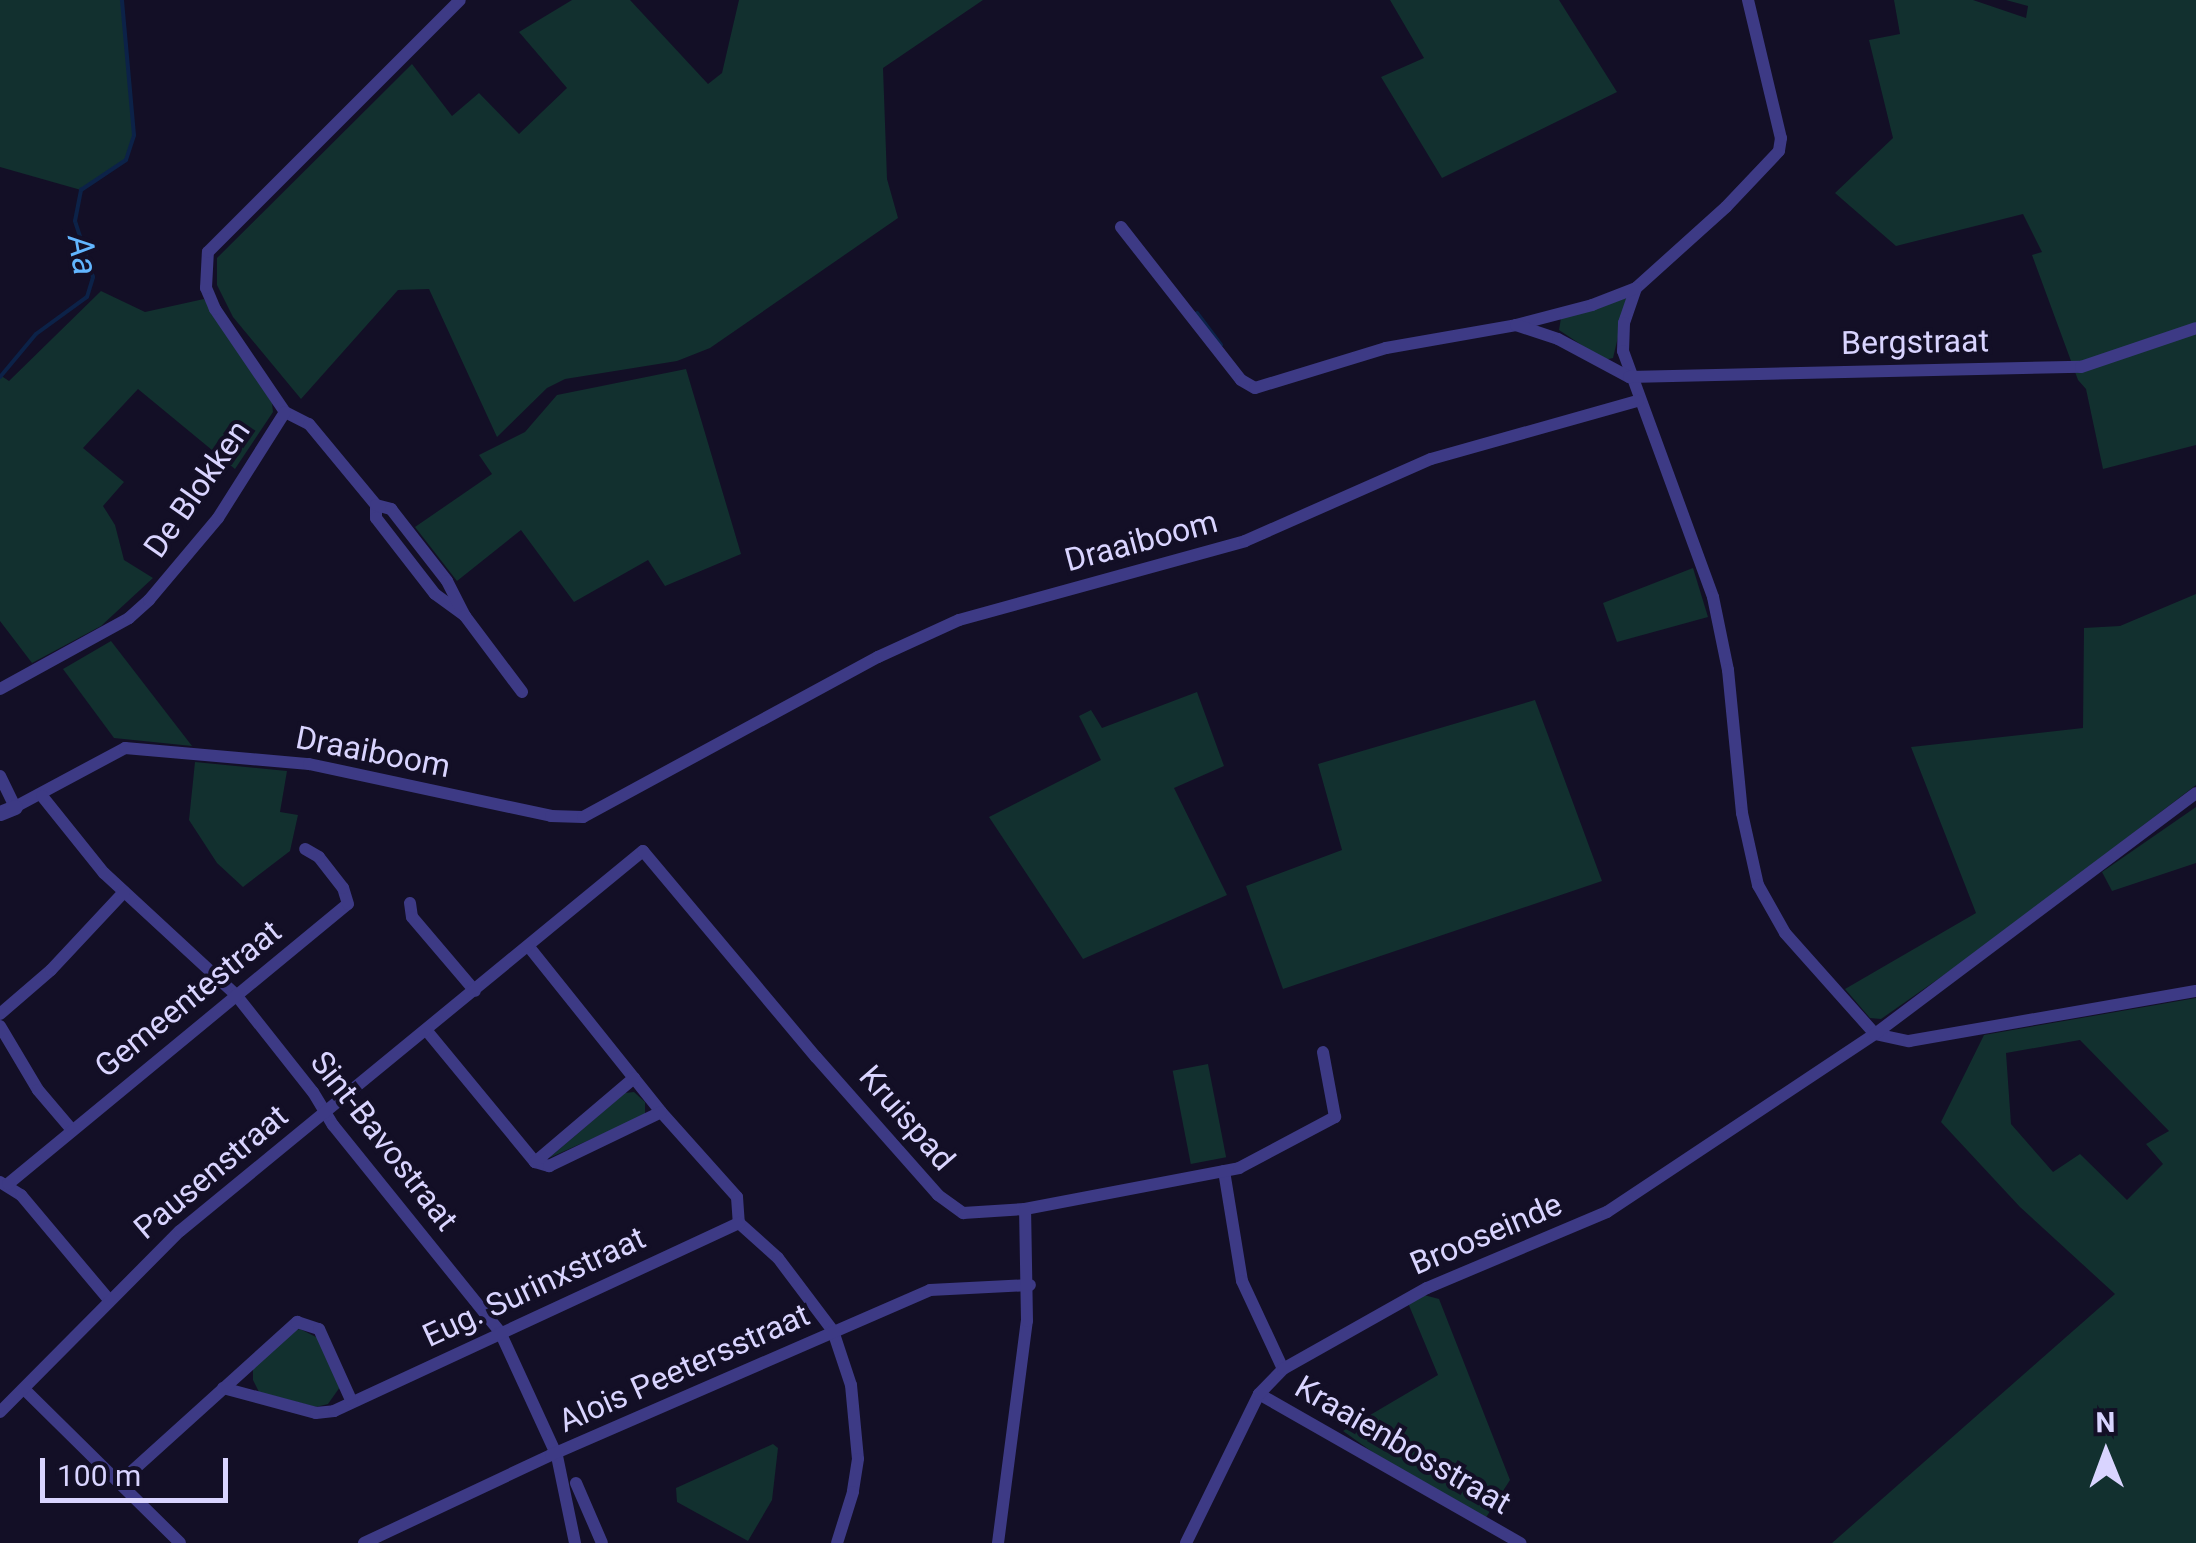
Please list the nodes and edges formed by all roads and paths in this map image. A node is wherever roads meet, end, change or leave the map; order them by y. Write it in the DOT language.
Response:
graph roads {
  1 [pos="460,0"];
  2 [pos="1748,0"];
  3 [pos="1121,228"];
  4 [pos="1636,288"];
  5 [pos="1516,325"];
  6 [pos="2196,328"];
  7 [pos="1629,376"];
  8 [pos="1638,401"];
  9 [pos="285,412"];
  10 [pos="0,689"];
  11 [pos="522,692"];
  12 [pos="0,776"];
  13 [pos="2196,793"];
  14 [pos="42,796"];
  15 [pos="7,810"];
  16 [pos="305,849"];
  17 [pos="643,851"];
  18 [pos="124,892"];
  19 [pos="410,903"];
  20 [pos="529,946"];
  21 [pos="475,991"];
  22 [pos="2196,991"];
  23 [pos="236,995"];
  24 [pos="0,1014"];
  25 [pos="0,1026"];
  26 [pos="427,1030"];
  27 [pos="1875,1034"];
  28 [pos="1323,1052"];
  29 [pos="634,1078"];
  30 [pos="326,1111"];
  31 [pos="661,1112"];
  32 [pos="72,1130"];
  33 [pos="536,1162"];
  34 [pos="1224,1171"];
  35 [pos="4,1183"];
  36 [pos="1025,1209"];
  37 [pos="739,1223"];
  38 [pos="1030,1285"];
  39 [pos="110,1300"];
  40 [pos="833,1331"];
  41 [pos="500,1332"];
  42 [pos="1283,1369"];
  43 [pos="223,1388"];
  44 [pos="24,1389"];
  45 [pos="1259,1394"];
  46 [pos="352,1402"];
  47 [pos="0,1412"];
  48 [pos="558,1456"];
  49 [pos="120,1482"];
  50 [pos="576,1483"];
  51 [pos="180,1543"];
  52 [pos="364,1543"];
  53 [pos="575,1543"];
  54 [pos="602,1543"];
  55 [pos="837,1543"];
  56 [pos="998,1543"];
  57 [pos="1186,1543"];
  58 [pos="1520,1543"];
  1 -- 9 [label="street, De Blokken"];
  2 -- 4 [label="street"];
  3 -- 5 [label="street"];
  4 -- 5 [label="street"];
  4 -- 7 [label="street"];
  5 -- 7 [label="street"];
  6 -- 7 [label="street, Bergstraat"];
  7 -- 8 [label="street"];
  8 -- 14 [label="street, Draaiboom"];
  8 -- 27 [label="street"];
  9 -- 10 [label="street, De Blokken"];
  9 -- 11 [label="street"];
  12 -- 15 [label="street"];
  13 -- 27 [label="street"];
  14 -- 15 [label="street, Draaiboom"];
  14 -- 18 [label="street, Sint-Bavostraat"];
  16 -- 23 [label="street, Gemeentestraat"];
  17 -- 20 [label="street, Pausenstraat"];
  17 -- 36 [label="street, Kruispad"];
  18 -- 23 [label="street, Sint-Bavostraat"];
  18 -- 24 [label="street"];
  19 -- 21 [label="street"];
  20 -- 21 [label="street, Pausenstraat"];
  20 -- 29 [label="street"];
  21 -- 26 [label="street, Pausenstraat"];
  22 -- 27 [label="street"];
  23 -- 30 [label="street, Sint-Bavostraat"];
  23 -- 32 [label="street, Gemeentestraat"];
  25 -- 32 [label="street"];
  26 -- 30 [label="street, Pausenstraat"];
  26 -- 33 [label="street"];
  27 -- 42 [label="street, Brooseinde"];
  28 -- 34 [label="street, Kruispad"];
  29 -- 31 [label="street"];
  29 -- 33 [label="street"];
  30 -- 39 [label="street, Pausenstraat"];
  30 -- 41 [label="street, Sint-Bavostraat"];
  31 -- 33 [label="street"];
  31 -- 37 [label="street"];
  32 -- 35 [label="street, Gemeentestraat"];
  34 -- 36 [label="street, Kruispad"];
  34 -- 42 [label="street"];
  35 -- 39 [label="street"];
  36 -- 38 [label="street"];
  37 -- 40 [label="street"];
  37 -- 41 [label="street, Eug. Surinxstraat"];
  38 -- 40 [label="street, Alois Peetersstraat"];
  38 -- 56 [label="street"];
  39 -- 44 [label="street, Pausenstraat"];
  40 -- 48 [label="street, Alois Peetersstraat"];
  40 -- 55 [label="street"];
  41 -- 46 [label="street, Eug. Surinxstraat"];
  41 -- 48 [label="street, Sint-Bavostraat"];
  42 -- 45 [label="street, Brooseinde"];
  43 -- 46 [label="street, Eug. Surinxstraat"];
  43 -- 46 [label="street"];
  43 -- 49 [label="street"];
  44 -- 47 [label="street, Pausenstraat"];
  44 -- 49 [label="street"];
  45 -- 57 [label="street, Brooseinde"];
  45 -- 58 [label="street, Kraaienbosstraat"];
  48 -- 52 [label="street, Alois Peetersstraat"];
  48 -- 53 [label="street, Sint-Bavostraat"];
  49 -- 51 [label="street"];
  50 -- 54 [label="street"];
}
